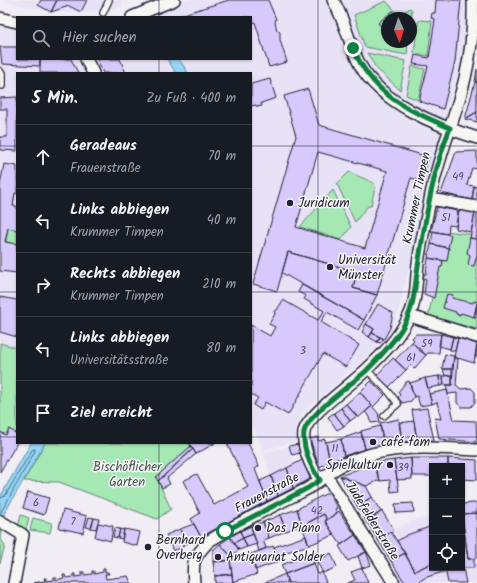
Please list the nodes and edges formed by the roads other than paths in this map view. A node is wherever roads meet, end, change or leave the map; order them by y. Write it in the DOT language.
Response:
graph roads {
  1 [pos="109,0"];
  2 [pos="174,0"];
  3 [pos="333,0"];
  4 [pos="473,0"];
  5 [pos="103,13"];
  6 [pos="135,16"];
  7 [pos="0,18"];
  8 [pos="16,22"];
  9 [pos="86,60"];
  10 [pos="0,71"];
  11 [pos="92,72"];
  12 [pos="2,86"];
  13 [pos="450,128"];
  14 [pos="477,138"];
  15 [pos="430,199"];
  16 [pos="477,207"];
  17 [pos="410,316"];
  18 [pos="477,337"];
  19 [pos="367,370"];
  20 [pos="384,416"];
  21 [pos="477,450"];
  22 [pos="323,477"];
  23 [pos="3,523"];
  24 [pos="392,580"];
  25 [pos="14,583"];
  26 [pos="194,583"];
  1 -- 5 [label="lane"];
  2 -- 6 [label="street"];
  3 -- 13 [label="street"];
  4 -- 13 [label="street, Krummer Timpen"];
  7 -- 8 [label="street"];
  9 -- 11 [label="street"];
  10 -- 12 [label="lane"];
  13 -- 14 [label="street"];
  13 -- 15 [label="street, Krummer Timpen"];
  15 -- 16 [label="street"];
  15 -- 17 [label="street, Krummer Timpen"];
  17 -- 18 [label="street"];
  17 -- 19 [label="street, Krummer Timpen"];
  19 -- 20 [label="lane"];
  19 -- 22 [label="street, Krummer Timpen"];
  21 -- 22 [label="street, Frauenstraße"];
  22 -- 24 [label="street, Jüdefelderstraße"];
  22 -- 26 [label="street, Frauenstraße"];
  23 -- 25 [label="street"];
}
